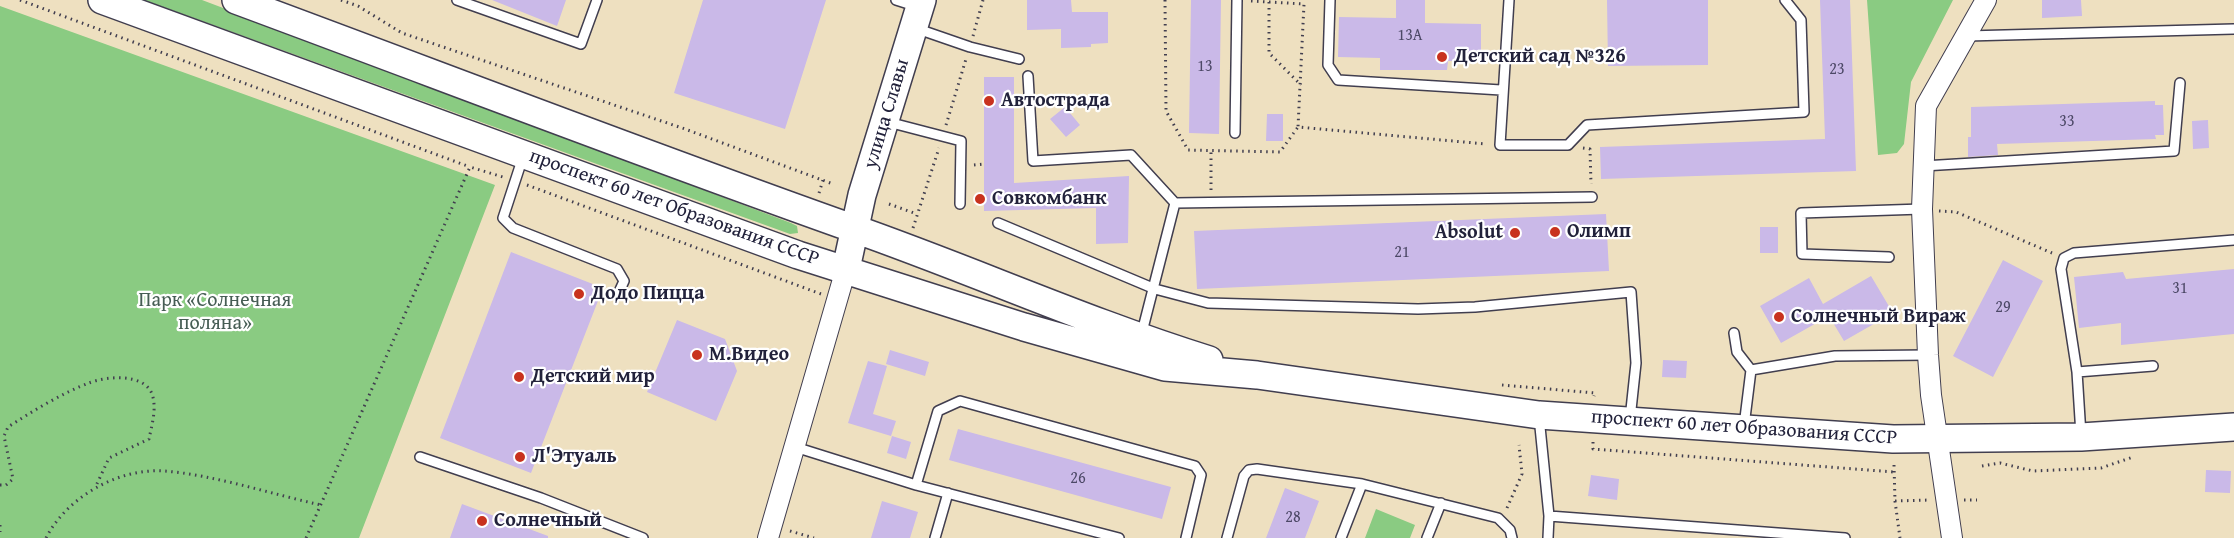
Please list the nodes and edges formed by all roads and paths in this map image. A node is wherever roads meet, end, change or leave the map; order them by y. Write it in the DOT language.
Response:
graph roads {
  1 [pos="20,0"];
  2 [pos="102,0"];
  3 [pos="237,0"];
  4 [pos="341,0"];
  5 [pos="457,0"];
  6 [pos="597,0"];
  7 [pos="983,0"];
  8 [pos="1165,0"];
  9 [pos="1237,0"];
  10 [pos="1330,0"];
  11 [pos="1509,0"];
  12 [pos="1785,0"];
  13 [pos="1986,0"];
  14 [pos="1269,2"];
  15 [pos="913,9"];
  16 [pos="2234,29"];
  17 [pos="1964,36"];
  18 [pos="970,47"];
  19 [pos="1019,59"];
  20 [pos="1028,76"];
  21 [pos="2180,83"];
  22 [pos="1301,86"];
  23 [pos="1501,90"];
  24 [pos="884,121"];
  25 [pos="1298,127"];
  26 [pos="1235,133"];
  27 [pos="943,137"];
  28 [pos="1590,149"];
  29 [pos="1211,150"];
  30 [pos="524,155"];
  31 [pos="1923,166"];
  32 [pos="470,167"];
  33 [pos="823,180"];
  34 [pos="516,181"];
  35 [pos="833,184"];
  36 [pos="817,197"];
  37 [pos="1592,197"];
  38 [pos="1175,203"];
  39 [pos="889,204"];
  40 [pos="960,204"];
  41 [pos="1211,204"];
  42 [pos="1922,209"];
  43 [pos="918,214"];
  44 [pos="998,223"];
  45 [pos="853,228"];
  46 [pos="911,233"];
  47 [pos="2234,240"];
  48 [pos="1889,258"];
  49 [pos="2064,258"];
  50 [pos="846,269"];
  51 [pos="1155,289"];
  52 [pos="619,292"];
  53 [pos="826,296"];
  54 [pos="1734,333"];
  55 [pos="1140,338"];
  56 [pos="1928,355"];
  57 [pos="2153,366"];
  58 [pos="1751,370"];
  59 [pos="2077,372"];
  60 [pos="1257,375"];
  61 [pos="1494,385"];
  62 [pos="1594,398"];
  63 [pos="1539,415"];
  64 [pos="1629,422"];
  65 [pos="2234,426"];
  66 [pos="1743,430"];
  67 [pos="2081,437"];
  68 [pos="1937,438"];
  69 [pos="1593,442"];
  70 [pos="1519,445"];
  71 [pos="795,447"];
  72 [pos="2143,456"];
  73 [pos="420,457"];
  74 [pos="1894,465"];
  75 [pos="1982,466"];
  76 [pos="1894,472"];
  77 [pos="1362,484"];
  78 [pos="0,485"];
  79 [pos="916,485"];
  80 [pos="95,488"];
  81 [pos="948,493"];
  82 [pos="1935,500"];
  83 [pos="1964,500"];
  84 [pos="1977,500"];
  85 [pos="1895,501"];
  86 [pos="1442,503"];
  87 [pos="321,505"];
  88 [pos="1505,512"];
  89 [pos="1549,516"];
  90 [pos="0,525"];
  91 [pos="770,531"];
  92 [pos="0,532"];
  93 [pos="1092,535"];
  94 [pos="1548,537"];
  95 [pos="46,538"];
  96 [pos="306,538"];
  97 [pos="643,538"];
  98 [pos="814,538"];
  99 [pos="935,538"];
  100 [pos="1119,538"];
  101 [pos="1186,538"];
  102 [pos="1227,538"];
  103 [pos="1341,538"];
  104 [pos="1427,538"];
  105 [pos="1512,538"];
  106 [pos="1845,538"];
  107 [pos="1900,538"];
  108 [pos="1952,538"];
  1 -- 32 [label="path"];
  2 -- 30 [label="main road, проспект 60 лет Образования СССР"];
  3 -- 45 [label="main road, проспект 60 лет Образования СССР"];
  4 -- 33 [label="path"];
  5 -- 6 [label="lane"];
  7 -- 18 [label="path"];
  8 -- 29 [label="path"];
  9 -- 26 [label="lane"];
  10 -- 23 [label="lane"];
  11 -- 23 [label="lane"];
  12 -- 23 [label="lane"];
  13 -- 17 [label="street"];
  14 -- 22 [label="path"];
  15 -- 18 [label="lane"];
  15 -- 24 [label="main road, улица Славы"];
  16 -- 17 [label="lane"];
  17 -- 31 [label="street"];
  18 -- 19 [label="lane"];
  18 -- 27 [label="path"];
  20 -- 38 [label="lane"];
  21 -- 31 [label="lane"];
  24 -- 27 [label="lane"];
  24 -- 45 [label="main road, улица Славы"];
  25 -- 29 [label="path"];
  27 -- 40 [label="lane"];
  27 -- 43 [label="path"];
  28 -- 37 [label="path"];
  29 -- 41 [label="path"];
  30 -- 34 [label="lane"];
  30 -- 50 [label="main road, проспект 60 лет Образования СССР"];
  31 -- 42 [label="street"];
  32 -- 34 [label="path"];
  32 -- 87 [label="path"];
  33 -- 35 [label="path"];
  33 -- 36 [label="path"];
  34 -- 52 [label="lane"];
  34 -- 53 [label="path"];
  37 -- 41 [label="lane"];
  38 -- 41 [label="lane"];
  38 -- 51 [label="lane"];
  39 -- 43 [label="path"];
  42 -- 48 [label="lane"];
  42 -- 49 [label="path"];
  42 -- 56 [label="street"];
  43 -- 46 [label="path"];
  44 -- 51 [label="lane"];
  45 -- 50 [label="main road, улица Славы"];
  45 -- 55 [label="main road, проспект 60 лет Образования СССР"];
  47 -- 49 [label="lane"];
  49 -- 59 [label="lane"];
  50 -- 60 [label="main road, проспект 60 лет Образования СССР"];
  50 -- 71 [label="street"];
  51 -- 55 [label="lane"];
  51 -- 64 [label="lane"];
  54 -- 58 [label="lane"];
  55 -- 60 [label="main road, проспект 60 лет Образования СССР"];
  56 -- 58 [label="lane"];
  56 -- 68 [label="street"];
  57 -- 59 [label="lane"];
  58 -- 66 [label="lane"];
  59 -- 67 [label="lane"];
  60 -- 63 [label="main road, проспект 60 лет Образования СССР"];
  61 -- 62 [label="path"];
  63 -- 64 [label="main road, проспект 60 лет Образования СССР"];
  63 -- 89 [label="lane"];
  64 -- 66 [label="main road, проспект 60 лет Образования СССР"];
  65 -- 67 [label="main road, проспект 60 лет Образования СССР"];
  66 -- 68 [label="main road, проспект 60 лет Образования СССР"];
  67 -- 68 [label="main road, проспект 60 лет Образования СССР"];
  68 -- 108 [label="street"];
  69 -- 76 [label="path"];
  70 -- 88 [label="path"];
  71 -- 79 [label="lane"];
  71 -- 91 [label="street"];
  72 -- 75 [label="path"];
  73 -- 97 [label="lane"];
  74 -- 76 [label="path"];
  76 -- 85 [label="path"];
  77 -- 86 [label="lane"];
  77 -- 102 [label="lane"];
  77 -- 103 [label="lane"];
  78 -- 80 [label="path"];
  79 -- 81 [label="lane"];
  79 -- 101 [label="lane"];
  80 -- 87 [label="path"];
  80 -- 95 [label="path"];
  81 -- 93 [label="lane"];
  81 -- 99 [label="lane"];
  82 -- 85 [label="path"];
  83 -- 84 [label="path"];
  85 -- 107 [label="path"];
  86 -- 104 [label="lane"];
  86 -- 105 [label="lane"];
  87 -- 96 [label="path"];
  89 -- 94 [label="lane"];
  89 -- 106 [label="lane"];
  90 -- 92 [label="path"];
  91 -- 98 [label="path"];
  93 -- 100 [label="lane"];
}
